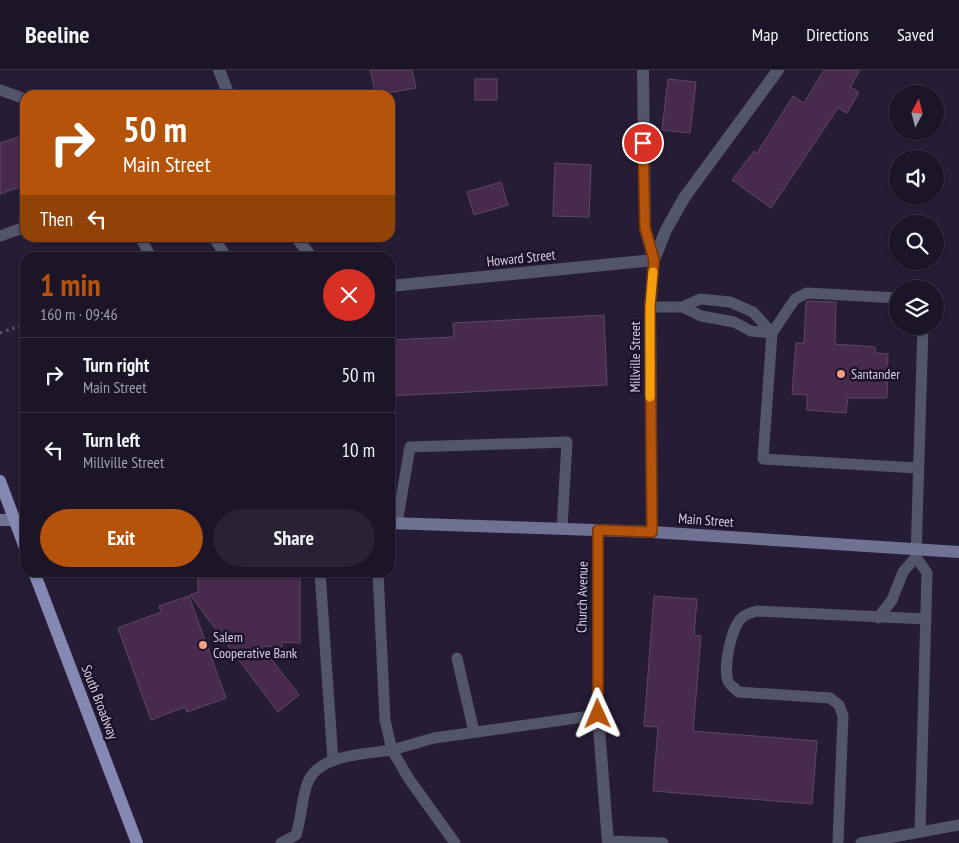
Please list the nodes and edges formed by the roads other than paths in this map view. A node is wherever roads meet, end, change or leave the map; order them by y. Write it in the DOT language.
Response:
graph roads {
  1 [pos="219,70"];
  2 [pos="643,70"];
  3 [pos="778,70"];
  4 [pos="0,90"];
  5 [pos="227,90"];
  6 [pos="20,97"];
  7 [pos="20,229"];
  8 [pos="0,236"];
  9 [pos="654,260"];
  10 [pos="395,286"];
  11 [pos="889,298"];
  12 [pos="650,307"];
  13 [pos="683,307"];
  14 [pos="772,333"];
  15 [pos="923,335"];
  16 [pos="917,468"];
  17 [pos="0,481"];
  18 [pos="395,518"];
  19 [pos="0,520"];
  20 [pos="20,520"];
  21 [pos="395,523"];
  22 [pos="562,528"];
  23 [pos="598,530"];
  24 [pos="652,532"];
  25 [pos="959,552"];
  26 [pos="916,553"];
  27 [pos="36,577"];
  28 [pos="320,577"];
  29 [pos="378,577"];
  30 [pos="878,618"];
  31 [pos="926,619"];
  32 [pos="457,658"];
  33 [pos="598,714"];
  34 [pos="474,732"];
  35 [pos="392,750"];
  36 [pos="333,761"];
  37 [pos="959,825"];
  38 [pos="920,832"];
  39 [pos="608,842"];
  40 [pos="137,843"];
  41 [pos="281,843"];
  42 [pos="455,843"];
  43 [pos="663,843"];
  44 [pos="838,843"];
  45 [pos="861,843"];
  1 -- 5 [label="street"];
  2 -- 9 [label="street"];
  3 -- 9 [label="street, Millville Street"];
  4 -- 6 [label="lane"];
  7 -- 8 [label="lane"];
  9 -- 10 [label="street, Howard Street"];
  9 -- 12 [label="street, Millville Street"];
  11 -- 14 [label="lane"];
  12 -- 13 [label="lane"];
  12 -- 24 [label="street, Millville Street"];
  13 -- 14 [label="lane"];
  13 -- 14 [label="lane"];
  14 -- 16 [label="lane"];
  15 -- 16 [label="lane"];
  16 -- 26 [label="lane"];
  17 -- 20 [label="main road"];
  18 -- 22 [label="lane"];
  19 -- 20 [label="main road"];
  21 -- 22 [label="main road, Main Street"];
  22 -- 23 [label="main road, Main Street"];
  23 -- 24 [label="main road, Main Street"];
  23 -- 33 [label="street, Church Avenue"];
  24 -- 26 [label="main road, Main Street"];
  25 -- 26 [label="main road, Main Street"];
  26 -- 30 [label="lane"];
  26 -- 31 [label="lane"];
  27 -- 40 [label="main road, South Broadway"];
  28 -- 36 [label="lane"];
  29 -- 35 [label="lane"];
  30 -- 31 [label="lane"];
  30 -- 44 [label="lane"];
  31 -- 38 [label="lane"];
  32 -- 34 [label="lane"];
  33 -- 34 [label="lane"];
  33 -- 39 [label="street, Church Avenue"];
  34 -- 35 [label="lane"];
  35 -- 36 [label="lane"];
  35 -- 42 [label="lane"];
  36 -- 41 [label="lane"];
  37 -- 38 [label="lane"];
  38 -- 45 [label="lane"];
  39 -- 43 [label="lane"];
}
